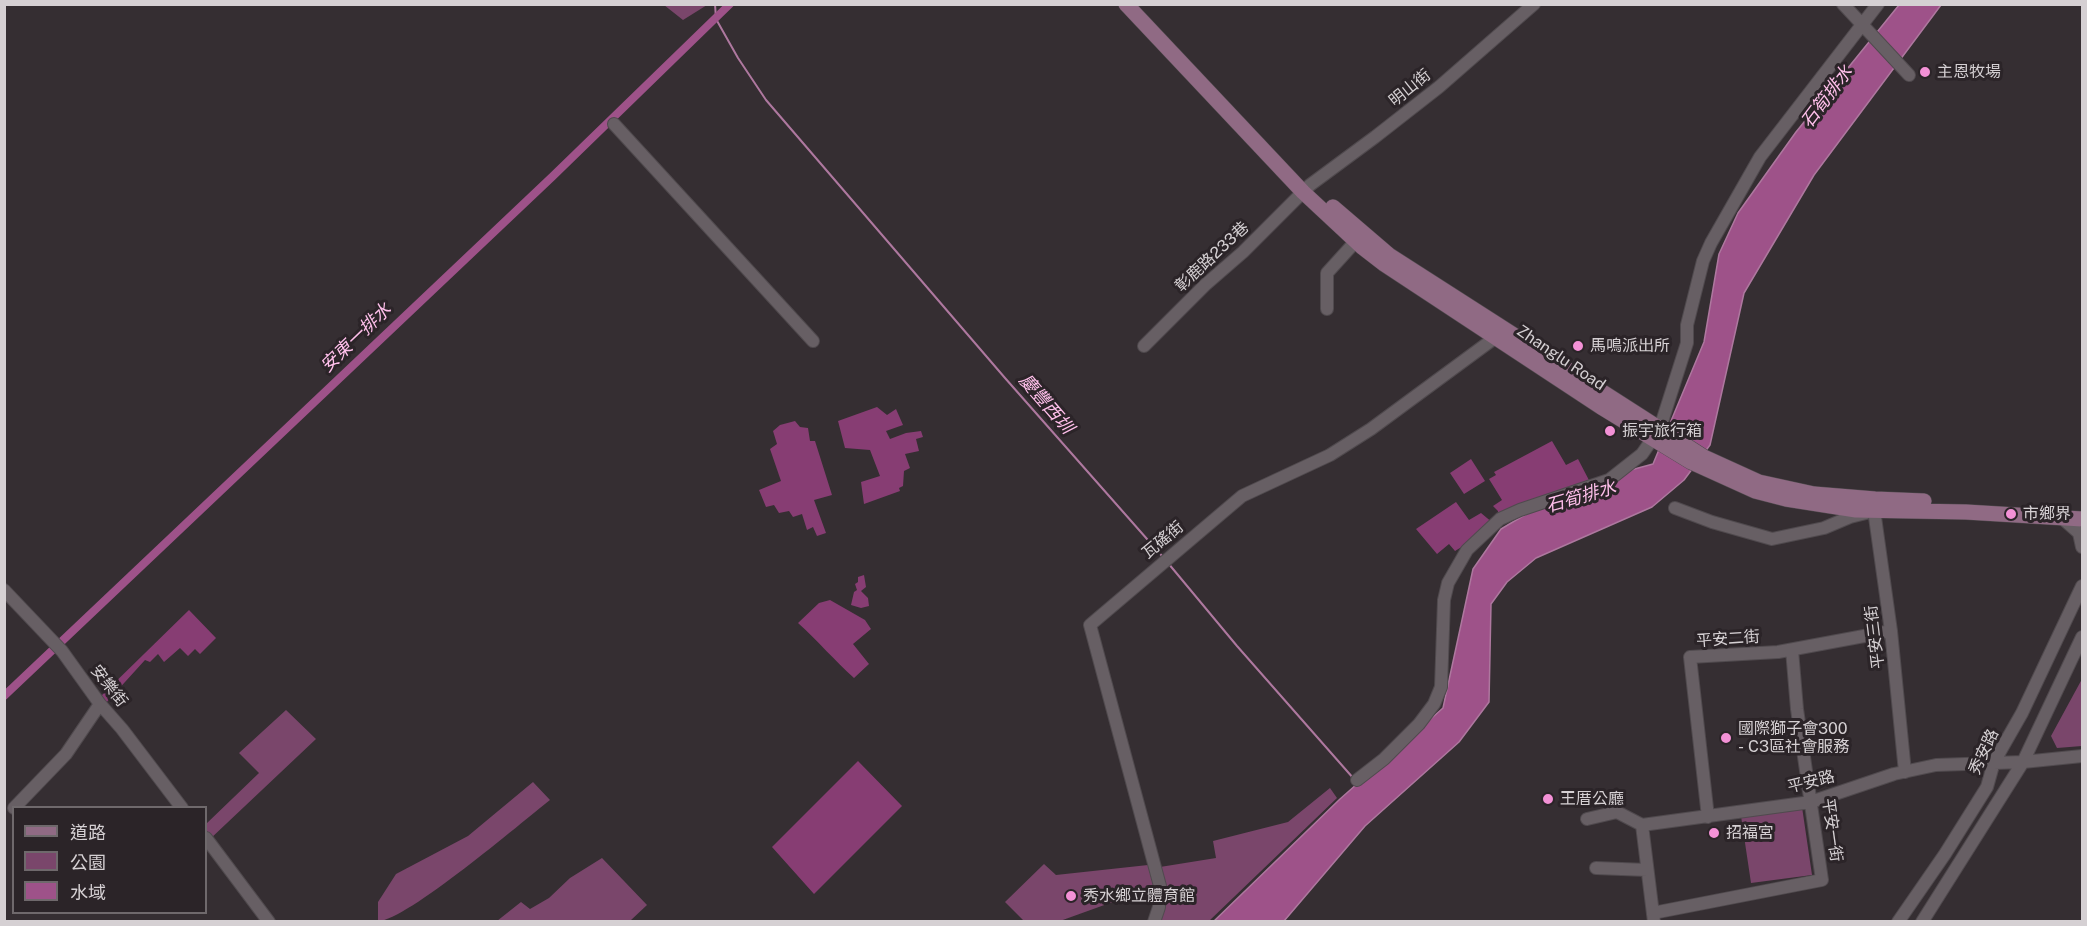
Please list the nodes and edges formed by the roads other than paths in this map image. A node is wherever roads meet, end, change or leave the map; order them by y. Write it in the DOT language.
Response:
graph roads {
  1 [pos="1126,4"];
  2 [pos="1137,4"];
  3 [pos="1534,4"];
  4 [pos="1843,4"];
  5 [pos="1878,4"];
  6 [pos="1863,25"];
  7 [pos="1910,75"];
  8 [pos="614,124"];
  9 [pos="1307,188"];
  10 [pos="1356,241"];
  11 [pos="1386,259"];
  12 [pos="1327,309"];
  13 [pos="1496,337"];
  14 [pos="813,341"];
  15 [pos="1523,341"];
  16 [pos="1144,346"];
  17 [pos="1659,434"];
  18 [pos="1875,505"];
  19 [pos="1675,508"];
  20 [pos="2082,511"];
  21 [pos="2062,518"];
  22 [pos="2082,519"];
  23 [pos="2082,547"];
  24 [pos="2082,586"];
  25 [pos="4,590"];
  26 [pos="1892,632"];
  27 [pos="2082,637"];
  28 [pos="1792,650"];
  29 [pos="100,704"];
  30 [pos="2082,756"];
  31 [pos="1994,762"];
  32 [pos="2024,762"];
  33 [pos="1905,772"];
  34 [pos="1357,780"];
  35 [pos="1811,802"];
  36 [pos="16,806"];
  37 [pos="181,806"];
  38 [pos="1708,817"];
  39 [pos="1587,819"];
  40 [pos="1642,825"];
  41 [pos="207,839"];
  42 [pos="1596,868"];
  43 [pos="1647,870"];
  44 [pos="1653,917"];
  45 [pos="1924,920"];
  46 [pos="269,921"];
  47 [pos="1154,921"];
  48 [pos="1899,921"];
  1 -- 9 [label="main road, Zhanglu Road"];
  2 -- 9 [label="main road, Zhanglu Road"];
  3 -- 9 [label="street, 明山街"];
  4 -- 6 [label="street"];
  5 -- 6 [label="street"];
  6 -- 7 [label="street"];
  6 -- 17 [label="street"];
  8 -- 14 [label="street"];
  9 -- 10 [label="main road, Zhanglu Road"];
  9 -- 11 [label="main road, Zhanglu Road"];
  9 -- 16 [label="street, 彰鹿路233巷"];
  10 -- 11 [label="main road, Zhanglu Road"];
  10 -- 12 [label="street"];
  11 -- 13 [label="main road, Zhanglu Road"];
  11 -- 15 [label="main road, Zhanglu Road"];
  13 -- 15 [label="street"];
  13 -- 17 [label="main road, Zhanglu Road"];
  13 -- 47 [label="street, 瓦磘街"];
  15 -- 17 [label="main road, Zhanglu Road"];
  17 -- 18 [label="main road, Zhanglu Road"];
  17 -- 34 [label="street"];
  18 -- 19 [label="street"];
  18 -- 20 [label="main road, Zhanglu Road"];
  18 -- 21 [label="main road, Zhanglu Road"];
  18 -- 26 [label="street, 平安三街"];
  21 -- 22 [label="main road, Zhanglu Road"];
  21 -- 23 [label="street"];
  24 -- 31 [label="street, 秀安路"];
  25 -- 29 [label="street, 安樂街"];
  26 -- 28 [label="street, 平安二街"];
  26 -- 33 [label="street, 平安三街"];
  27 -- 32 [label="street"];
  28 -- 35 [label="street, 平安一街"];
  28 -- 38 [label="street, 平安二街"];
  29 -- 36 [label="street"];
  29 -- 37 [label="street, 安樂街"];
  30 -- 32 [label="street, 平安路"];
  31 -- 32 [label="street, 平安路"];
  31 -- 33 [label="street, 平安路"];
  31 -- 48 [label="street, 秀安路"];
  32 -- 45 [label="street"];
  33 -- 35 [label="street, 平安路"];
  35 -- 38 [label="street, 平安路"];
  35 -- 44 [label="street, 平安一街"];
  38 -- 40 [label="street, 平安路"];
  39 -- 40 [label="street"];
  40 -- 43 [label="street"];
  41 -- 46 [label="street"];
  42 -- 43 [label="street"];
  43 -- 44 [label="street"];
}
